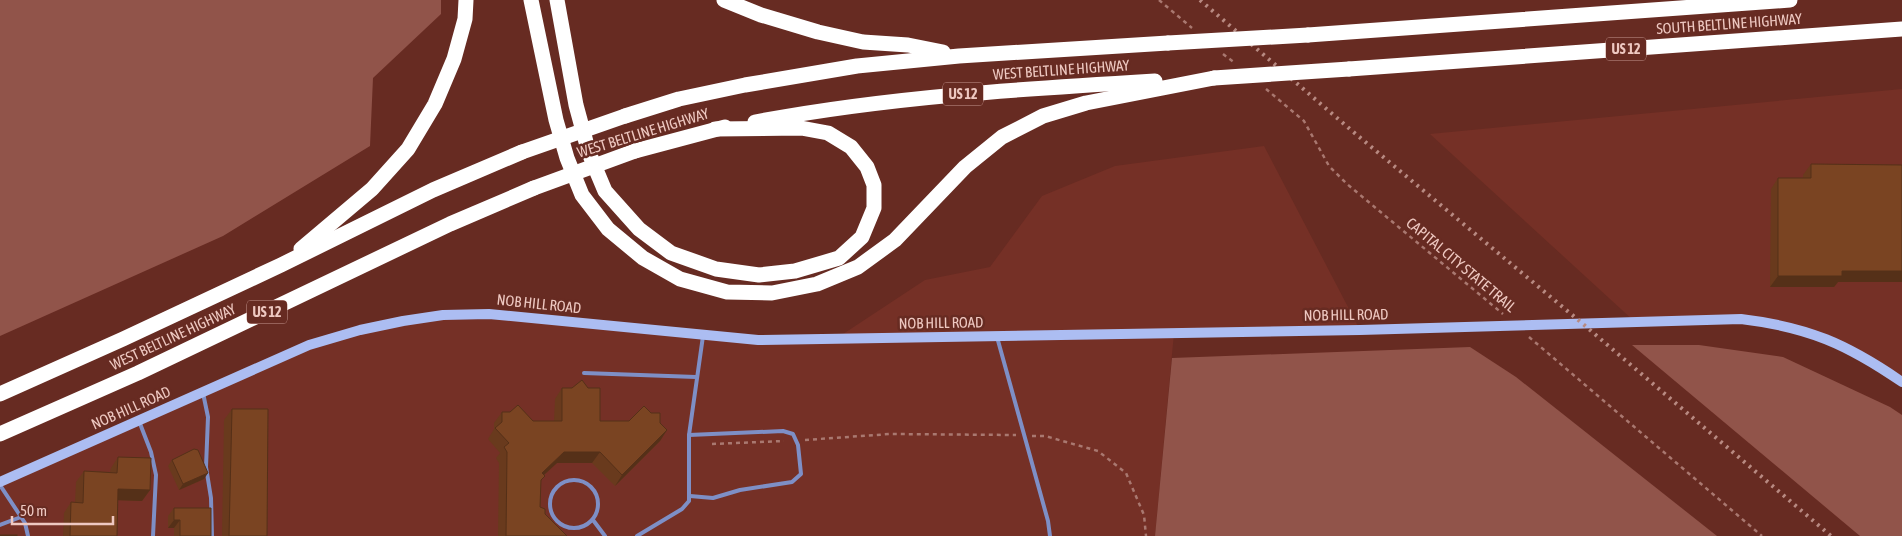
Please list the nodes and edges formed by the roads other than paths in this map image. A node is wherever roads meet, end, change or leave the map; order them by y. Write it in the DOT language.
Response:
graph roads {
  1 [pos="466,0"];
  2 [pos="531,0"];
  3 [pos="557,0"];
  4 [pos="724,0"];
  5 [pos="1790,0"];
  6 [pos="1902,29"];
  7 [pos="1308,35"];
  8 [pos="959,56"];
  9 [pos="1349,69"];
  10 [pos="1214,78"];
  11 [pos="715,129"];
  12 [pos="281,265"];
  13 [pos="703,336"];
  14 [pos="998,337"];
  15 [pos="584,373"];
  16 [pos="696,377"];
  17 [pos="1902,382"];
  18 [pos="203,392"];
  19 [pos="0,394"];
  20 [pos="139,421"];
  21 [pos="0,434"];
  22 [pos="689,435"];
  23 [pos="0,484"];
  24 [pos="690,496"];
  25 [pos="21,517"];
  26 [pos="593,520"];
  27 [pos="0,525"];
  28 [pos="28,536"];
  29 [pos="153,536"];
  30 [pos="212,536"];
  31 [pos="605,536"];
  32 [pos="637,536"];
  33 [pos="1050,536"];
  1 -- 12 [label="highway"];
  2 -- 10 [label="highway"];
  3 -- 11 [label="highway"];
  4 -- 8 [label="highway"];
  5 -- 7 [label="highway, SOUTH BELTLINE HIGHWAY / US 12"];
  6 -- 9 [label="highway, SOUTH BELTLINE HIGHWAY / US 12"];
  7 -- 8 [label="highway, WEST BELTLINE HIGHWAY / US 12, bridge"];
  8 -- 12 [label="highway, WEST BELTLINE HIGHWAY / US 12, bridge"];
  9 -- 10 [label="highway, WEST BELTLINE HIGHWAY / US 12, bridge"];
  10 -- 11 [label="highway, WEST BELTLINE HIGHWAY / US 12"];
  11 -- 21 [label="highway, WEST BELTLINE HIGHWAY / US 12, bridge"];
  12 -- 19 [label="highway, WEST BELTLINE HIGHWAY / US 12"];
  13 -- 14 [label="street, NOB HILL ROAD"];
  13 -- 16 [label="lane"];
  13 -- 18 [label="street, NOB HILL ROAD"];
  14 -- 17 [label="street, NOB HILL ROAD"];
  14 -- 33 [label="lane"];
  15 -- 16 [label="lane"];
  16 -- 22 [label="lane"];
  18 -- 20 [label="street, NOB HILL ROAD"];
  18 -- 30 [label="lane"];
  20 -- 23 [label="street, NOB HILL ROAD"];
  20 -- 29 [label="lane"];
  22 -- 24 [label="lane"];
  22 -- 24 [label="lane"];
  23 -- 25 [label="lane"];
  24 -- 32 [label="lane"];
  25 -- 27 [label="lane"];
  25 -- 28 [label="lane"];
  26 -- 26 [label="lane"];
  26 -- 31 [label="lane"];
}
